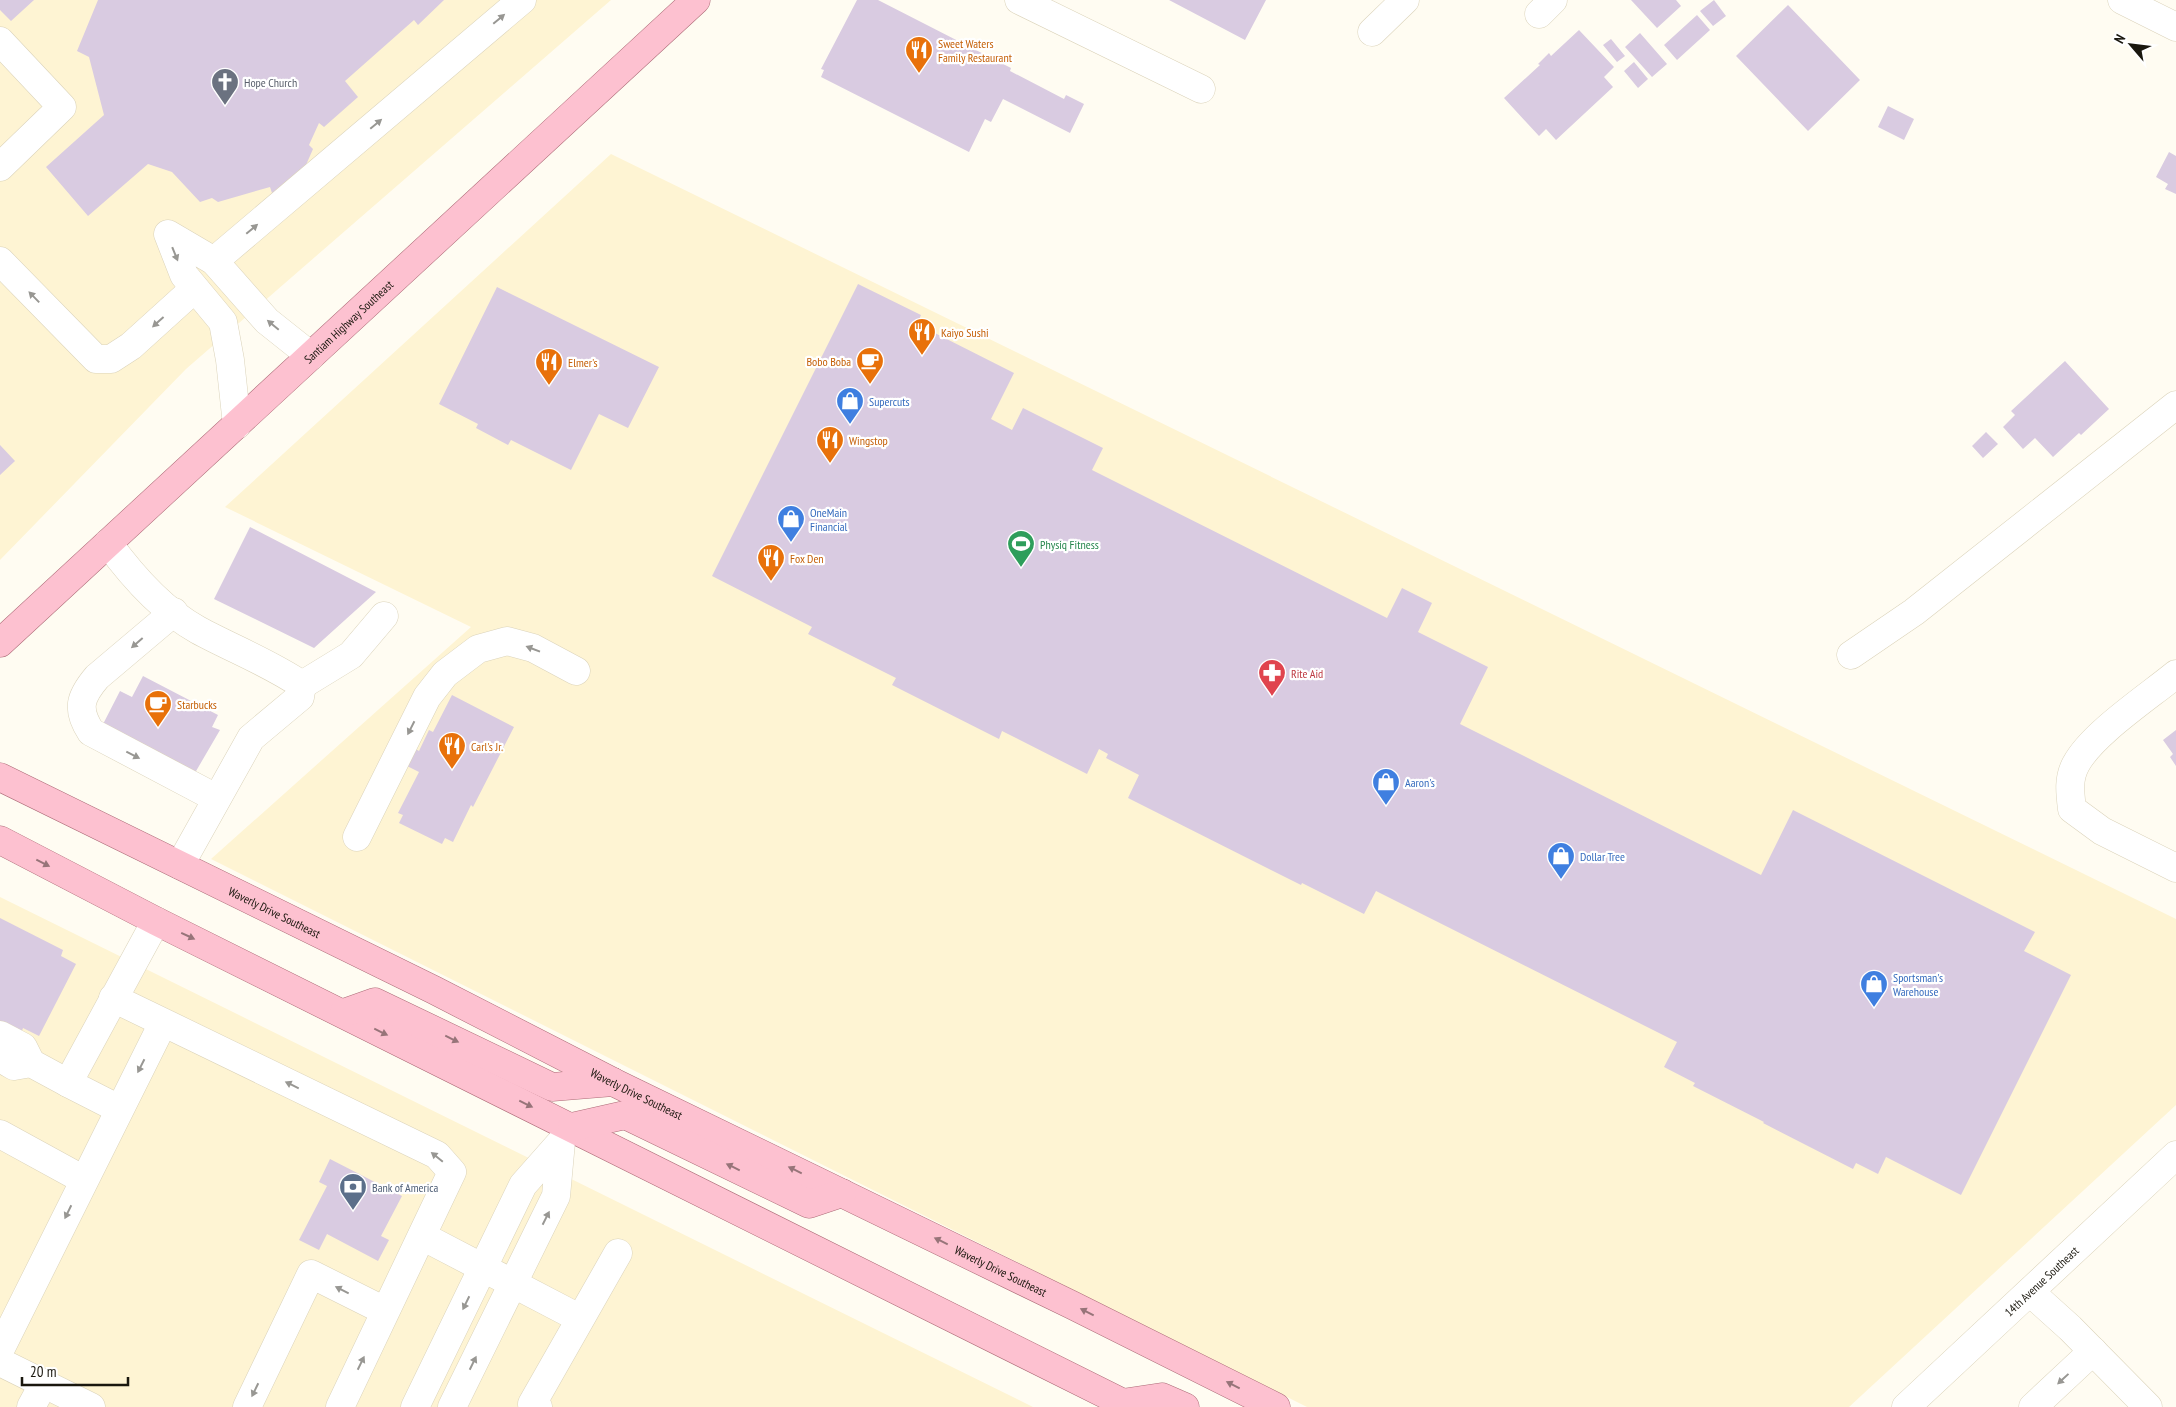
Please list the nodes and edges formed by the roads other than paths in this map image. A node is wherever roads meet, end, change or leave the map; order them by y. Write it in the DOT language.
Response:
graph roads {
  1 [pos="522,0"];
  2 [pos="696,0"];
  3 [pos="1020,0"];
  4 [pos="1405,0"];
  5 [pos="2122,0"];
  6 [pos="2176,27"];
  7 [pos="1372,32"];
  8 [pos="0,41"];
  9 [pos="1201,89"];
  10 [pos="0,167"];
  11 [pos="0,261"];
  12 [pos="214,261"];
  13 [pos="194,289"];
  14 [pos="311,356"];
  15 [pos="2176,405"];
  16 [pos="236,425"];
  17 [pos="108,543"];
  18 [pos="174,612"];
  19 [pos="384,616"];
  20 [pos="0,643"];
  21 [pos="1851,655"];
  22 [pos="576,671"];
  23 [pos="2176,674"];
  24 [pos="302,685"];
  25 [pos="0,777"];
  26 [pos="216,798"];
  27 [pos="357,837"];
  28 [pos="0,840"];
  29 [pos="180,865"];
  30 [pos="2176,868"];
  31 [pos="156,921"];
  32 [pos="113,998"];
  33 [pos="344,1013"];
  34 [pos="163,1023"];
  35 [pos="0,1035"];
  36 [pos="0,1058"];
  37 [pos="31,1063"];
  38 [pos="68,1082"];
  39 [pos="613,1082"];
  40 [pos="119,1109"];
  41 [pos="566,1134"];
  42 [pos="1,1136"];
  43 [pos="2176,1156"];
  44 [pos="84,1180"];
  45 [pos="842,1193"];
  46 [pos="422,1236"];
  47 [pos="618,1253"];
  48 [pos="482,1268"];
  49 [pos="512,1284"];
  50 [pos="2030,1292"];
  51 [pos="385,1311"];
  52 [pos="579,1318"];
  53 [pos="0,1350"];
  54 [pos="2093,1351"];
  55 [pos="0,1362"];
  56 [pos="38,1395"];
  57 [pos="534,1406"];
  58 [pos="1124,1406"];
  59 [pos="91,1407"];
  60 [pos="247,1407"];
  61 [pos="340,1407"];
  62 [pos="415,1407"];
  63 [pos="452,1407"];
  64 [pos="1184,1407"];
  65 [pos="1276,1407"];
  66 [pos="1906,1407"];
  67 [pos="2033,1407"];
  68 [pos="2148,1407"];
  12 -- 1 [label="street, one-way"];
  2 -- 14 [label="main road, Santiam Highway Southeast"];
  3 -- 9 [label="street"];
  4 -- 7 [label="street"];
  5 -- 6 [label="street"];
  8 -- 10 [label="street"];
  13 -- 11 [label="street, one-way"];
  12 -- 13 [label="street, one-way"];
  14 -- 12 [label="street, one-way"];
  13 -- 16 [label="street"];
  14 -- 16 [label="main road, Santiam Highway Southeast"];
  15 -- 21 [label="street"];
  16 -- 17 [label="main road, Santiam Highway Southeast"];
  17 -- 18 [label="street"];
  17 -- 20 [label="main road, Santiam Highway Southeast"];
  18 -- 24 [label="street"];
  18 -- 26 [label="street, one-way"];
  19 -- 24 [label="street"];
  22 -- 27 [label="street, one-way"];
  23 -- 30 [label="street"];
  24 -- 26 [label="street"];
  25 -- 29 [label="main road, Waverly Drive Southeast"];
  26 -- 29 [label="street"];
  28 -- 31 [label="main road, one-way"];
  29 -- 39 [label="main road, Waverly Drive Southeast"];
  31 -- 32 [label="street"];
  31 -- 33 [label="main road, one-way"];
  32 -- 34 [label="street"];
  32 -- 38 [label="street"];
  33 -- 39 [label="main road, one-way"];
  33 -- 41 [label="main road, one-way"];
  34 -- 40 [label="street, one-way"];
  46 -- 34 [label="street, one-way"];
  35 -- 37 [label="street"];
  36 -- 37 [label="street"];
  37 -- 38 [label="street"];
  38 -- 40 [label="street"];
  45 -- 39 [label="main road, Waverly Drive Southeast, one-way"];
  40 -- 44 [label="street"];
  45 -- 41 [label="main road, one-way"];
  41 -- 48 [label="street"];
  49 -- 41 [label="street, one-way"];
  41 -- 58 [label="main road"];
  42 -- 44 [label="street"];
  43 -- 50 [label="street, 14th Avenue Southeast"];
  44 -- 53 [label="street, one-way"];
  65 -- 45 [label="main road, Waverly Drive Southeast, one-way"];
  46 -- 48 [label="street"];
  46 -- 51 [label="street"];
  47 -- 52 [label="street"];
  48 -- 49 [label="street"];
  48 -- 62 [label="street, one-way"];
  49 -- 52 [label="street"];
  63 -- 49 [label="street, one-way"];
  50 -- 54 [label="street"];
  50 -- 66 [label="street, 14th Avenue Southeast"];
  51 -- 60 [label="street, one-way"];
  61 -- 51 [label="street, one-way"];
  52 -- 57 [label="street"];
  54 -- 67 [label="street, one-way"];
  54 -- 68 [label="street"];
  55 -- 56 [label="street"];
  56 -- 59 [label="street"];
  58 -- 64 [label="main road"];
}
